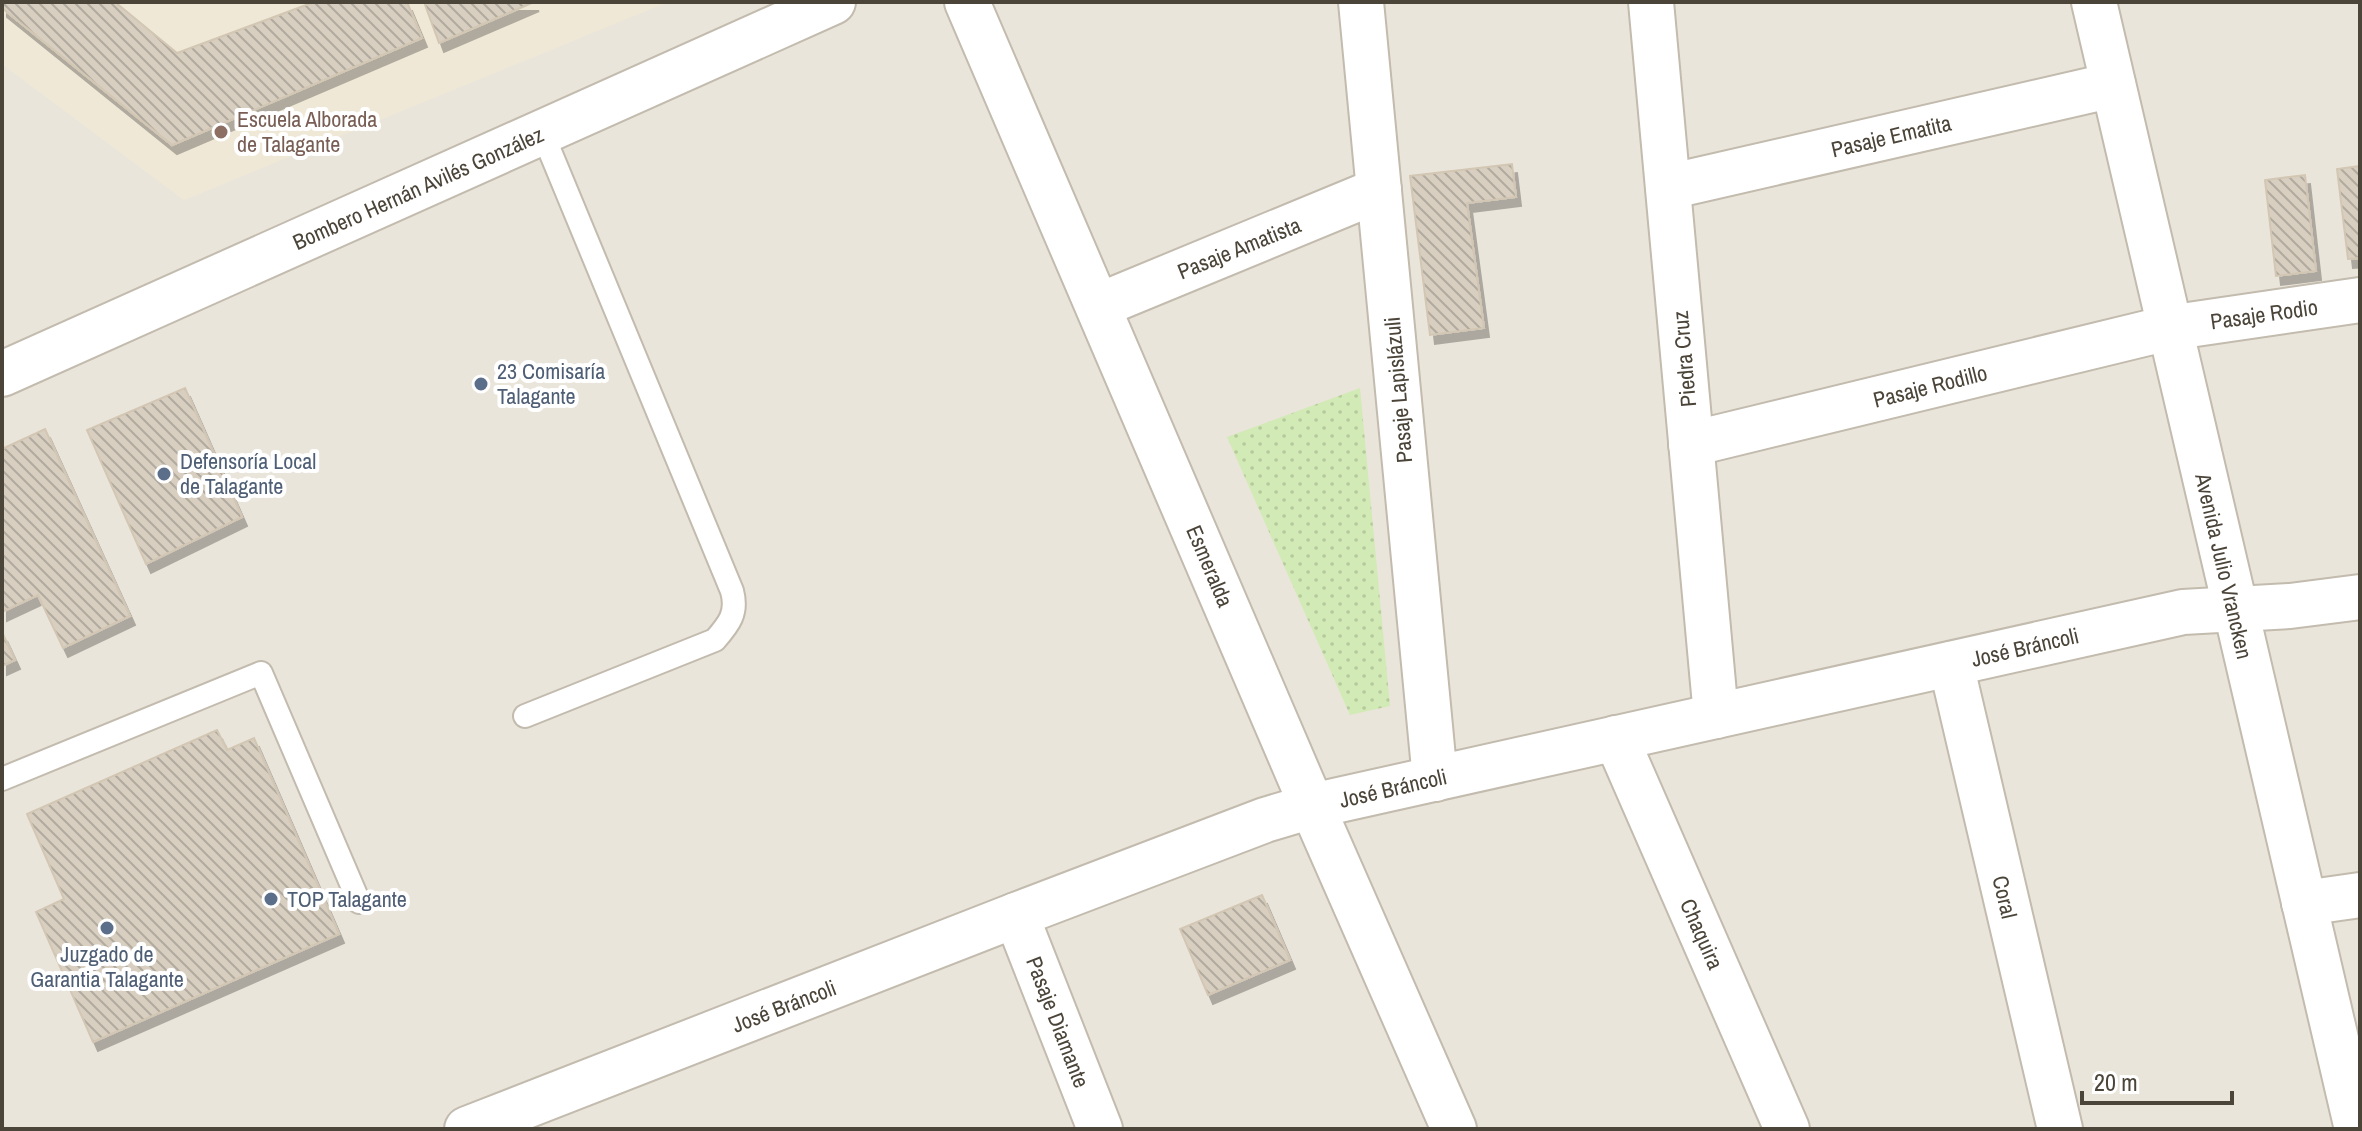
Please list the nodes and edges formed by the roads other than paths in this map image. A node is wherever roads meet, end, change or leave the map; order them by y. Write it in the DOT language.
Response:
graph roads {
  1 [pos="833,2"];
  2 [pos="967,2"];
  3 [pos="1361,2"];
  4 [pos="1651,2"];
  5 [pos="2094,2"];
  6 [pos="2113,85"];
  7 [pos="542,132"];
  8 [pos="1668,187"];
  9 [pos="1379,190"];
  10 [pos="2360,300"];
  11 [pos="1098,306"];
  12 [pos="2168,328"];
  13 [pos="2,374"];
  14 [pos="1691,444"];
  15 [pos="2360,597"];
  16 [pos="2234,610"];
  17 [pos="1951,664"];
  18 [pos="525,716"];
  19 [pos="1716,716"];
  20 [pos="1616,738"];
  21 [pos="2,779"];
  22 [pos="1435,779"];
  23 [pos="1312,806"];
  24 [pos="2360,895"];
  25 [pos="359,902"];
  26 [pos="2304,903"];
  27 [pos="1016,915"];
  28 [pos="467,1129"];
  29 [pos="1100,1129"];
  30 [pos="1454,1129"];
  31 [pos="1787,1129"];
  32 [pos="2060,1129"];
  33 [pos="2357,1129"];
  1 -- 7 [label="street, Bombero Hernán Avilés González"];
  2 -- 11 [label="street, Esmeralda"];
  3 -- 9 [label="street, Pasaje Lapislázuli"];
  4 -- 8 [label="street, Piedra Cruz"];
  5 -- 6 [label="street, Avenida Julio Vrancken"];
  6 -- 8 [label="street, Pasaje Ematita"];
  6 -- 12 [label="street, Avenida Julio Vrancken"];
  7 -- 13 [label="street, Bombero Hernán Avilés González"];
  7 -- 18 [label="lane"];
  8 -- 14 [label="street, Piedra Cruz"];
  9 -- 11 [label="street, Pasaje Amatista"];
  9 -- 22 [label="street, Pasaje Lapislázuli"];
  10 -- 12 [label="street, Pasaje Rodio"];
  11 -- 23 [label="street, Esmeralda"];
  12 -- 14 [label="street, Pasaje Rodillo"];
  12 -- 16 [label="street, Avenida Julio Vrancken"];
  14 -- 19 [label="street, Piedra Cruz"];
  15 -- 16 [label="street, José Bráncoli"];
  16 -- 17 [label="street, José Bráncoli"];
  16 -- 26 [label="street, Avenida Julio Vrancken"];
  17 -- 19 [label="street, José Bráncoli"];
  17 -- 32 [label="street, Coral"];
  19 -- 20 [label="street, José Bráncoli"];
  20 -- 22 [label="street, José Bráncoli"];
  20 -- 31 [label="street, Chaquira"];
  21 -- 25 [label="lane"];
  22 -- 23 [label="street, José Bráncoli"];
  23 -- 27 [label="street, José Bráncoli"];
  23 -- 30 [label="street, Esmeralda"];
  24 -- 26 [label="street"];
  26 -- 33 [label="street, Avenida Julio Vrancken"];
  27 -- 28 [label="street, José Bráncoli"];
  27 -- 29 [label="street, Pasaje Diamante"];
}
